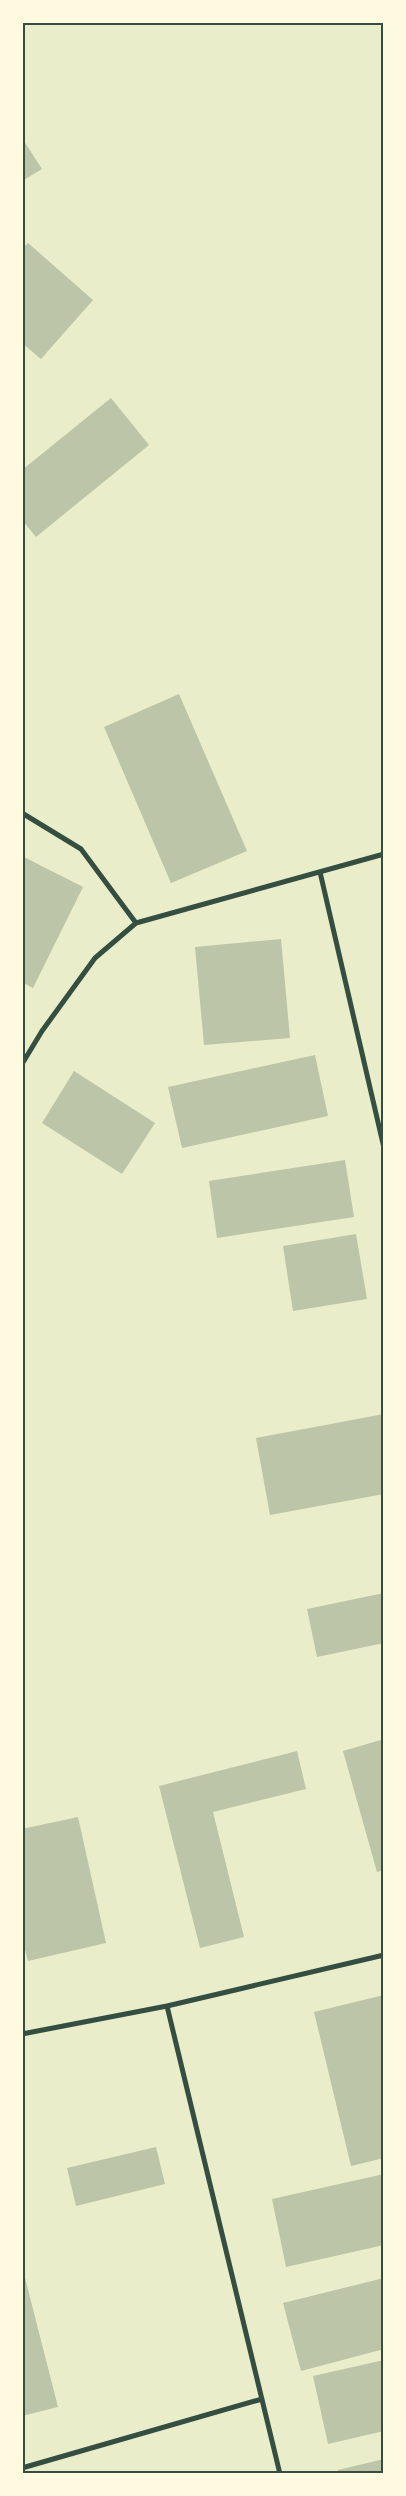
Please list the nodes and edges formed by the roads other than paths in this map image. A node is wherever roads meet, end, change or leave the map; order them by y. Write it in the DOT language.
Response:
graph roads {
  1 [pos="22,813"];
  2 [pos="384,854"];
  3 [pos="320,872"];
  4 [pos="136,923"];
  5 [pos="22,1064"];
  6 [pos="384,1148"];
  7 [pos="384,1955"];
  8 [pos="166,2006"];
  9 [pos="22,2034"];
  10 [pos="262,2399"];
  11 [pos="22,2468"];
  12 [pos="280,2474"];
  1 -- 4 [label="street"];
  2 -- 3 [label="street"];
  3 -- 4 [label="street"];
  3 -- 6 [label="street"];
  4 -- 5 [label="street"];
  7 -- 8 [label="street"];
  8 -- 9 [label="street"];
  8 -- 10 [label="street"];
  10 -- 11 [label="street"];
  10 -- 12 [label="street"];
}
